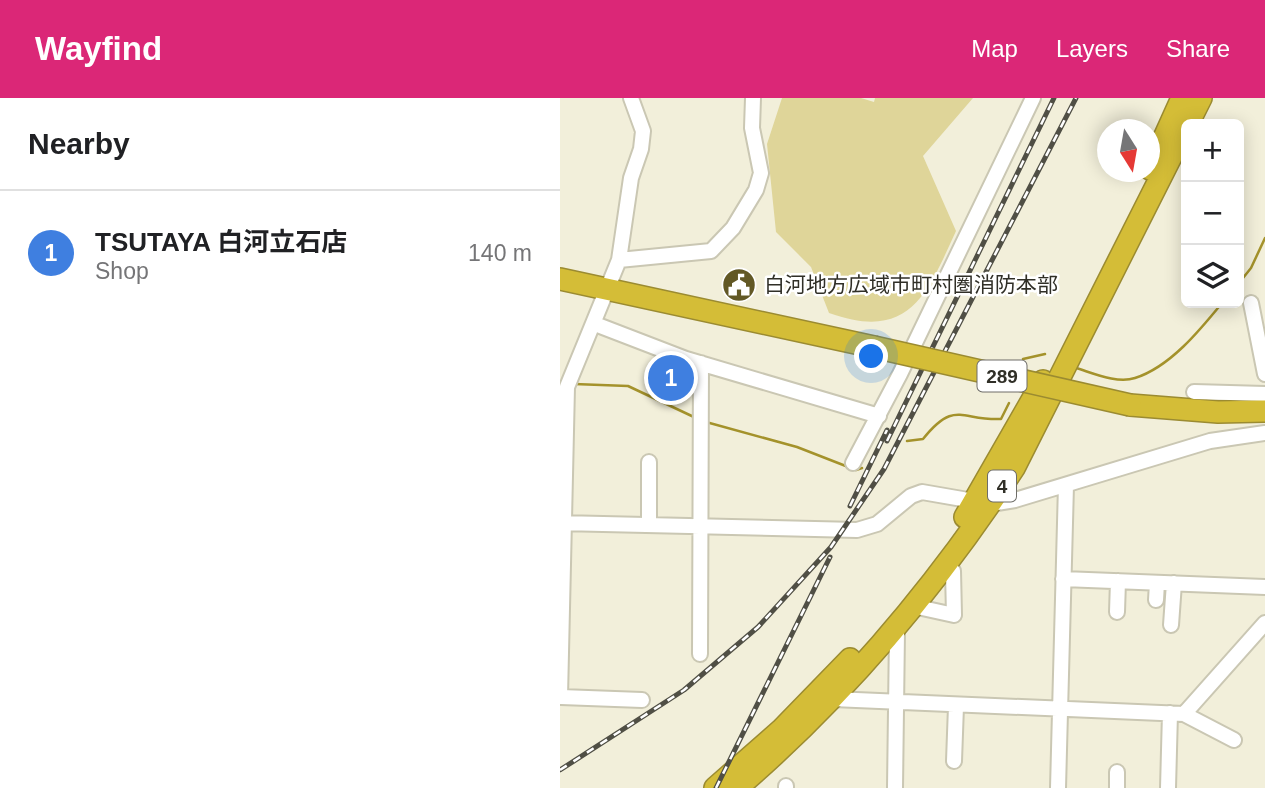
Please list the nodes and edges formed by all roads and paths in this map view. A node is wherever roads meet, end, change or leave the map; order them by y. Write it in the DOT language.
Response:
graph roads {
  1 [pos="632,98"];
  2 [pos="753,98"];
  3 [pos="1033,98"];
  4 [pos="1182,98"];
  5 [pos="1201,98"];
  6 [pos="1190,119"];
  7 [pos="1181,138"];
  8 [pos="1160,146"];
  9 [pos="1143,182"];
  10 [pos="620,260"];
  11 [pos="560,279"];
  12 [pos="607,287"];
  13 [pos="1251,303"];
  14 [pos="595,324"];
  15 [pos="701,363"];
  16 [pos="1265,374"];
  17 [pos="563,386"];
  18 [pos="1194,392"];
  19 [pos="1265,394"];
  20 [pos="1265,411"];
  21 [pos="879,416"];
  22 [pos="1265,433"];
  23 [pos="649,461"];
  24 [pos="853,463"];
  25 [pos="1066,485"];
  26 [pos="983,503"];
  27 [pos="561,523"];
  28 [pos="649,525"];
  29 [pos="701,526"];
  30 [pos="947,563"];
  31 [pos="1063,579"];
  32 [pos="1118,581"];
  33 [pos="1157,583"];
  34 [pos="1174,583"];
  35 [pos="1265,586"];
  36 [pos="1156,600"];
  37 [pos="913,606"];
  38 [pos="1117,612"];
  39 [pos="1265,623"];
  40 [pos="1171,625"];
  41 [pos="894,629"];
  42 [pos="700,654"];
  43 [pos="560,697"];
  44 [pos="834,699"];
  45 [pos="642,700"];
  46 [pos="895,704"];
  47 [pos="956,706"];
  48 [pos="1060,709"];
  49 [pos="1177,713"];
  50 [pos="1234,740"];
  51 [pos="954,761"];
  52 [pos="1117,772"];
  53 [pos="715,788"];
  54 [pos="737,788"];
  55 [pos="895,788"];
  56 [pos="1058,788"];
  57 [pos="1117,788"];
  58 [pos="1168,788"];
  1 -- 10 [label="street"];
  2 -- 10 [label="street"];
  3 -- 21 [label="street"];
  4 -- 8 [label="highway, 4"];
  5 -- 6 [label="highway, 4"];
  7 -- 26 [label="highway, 4"];
  9 -- 26 [label="highway, 4"];
  10 -- 12 [label="street"];
  11 -- 12 [label="highway, 289"];
  12 -- 14 [label="street"];
  12 -- 20 [label="highway, 289, bridge"];
  13 -- 16 [label="street"];
  14 -- 15 [label="street"];
  14 -- 17 [label="street"];
  15 -- 21 [label="street"];
  15 -- 29 [label="street"];
  17 -- 27 [label="street"];
  18 -- 19 [label="street"];
  21 -- 24 [label="street"];
  22 -- 25 [label="street"];
  23 -- 28 [label="street"];
  25 -- 26 [label="street"];
  25 -- 31 [label="street"];
  26 -- 29 [label="street"];
  26 -- 30 [label="highway, 4"];
  26 -- 53 [label="highway, 4"];
  27 -- 28 [label="street"];
  27 -- 43 [label="street"];
  28 -- 29 [label="street"];
  29 -- 42 [label="street"];
  30 -- 37 [label="highway, 4"];
  30 -- 37 [label="street"];
  31 -- 32 [label="street"];
  31 -- 48 [label="street"];
  32 -- 33 [label="street"];
  32 -- 38 [label="street"];
  33 -- 34 [label="street"];
  33 -- 36 [label="street"];
  34 -- 35 [label="street"];
  34 -- 40 [label="street"];
  37 -- 41 [label="highway, 4"];
  39 -- 49 [label="street"];
  41 -- 44 [label="highway, 4"];
  41 -- 46 [label="street"];
  43 -- 45 [label="street"];
  44 -- 46 [label="street"];
  44 -- 54 [label="highway, 4"];
  46 -- 47 [label="street"];
  46 -- 55 [label="street"];
  47 -- 48 [label="street"];
  47 -- 51 [label="street"];
  48 -- 49 [label="street"];
  48 -- 56 [label="street"];
  49 -- 50 [label="street"];
  49 -- 58 [label="street"];
  52 -- 57 [label="street"];
}
